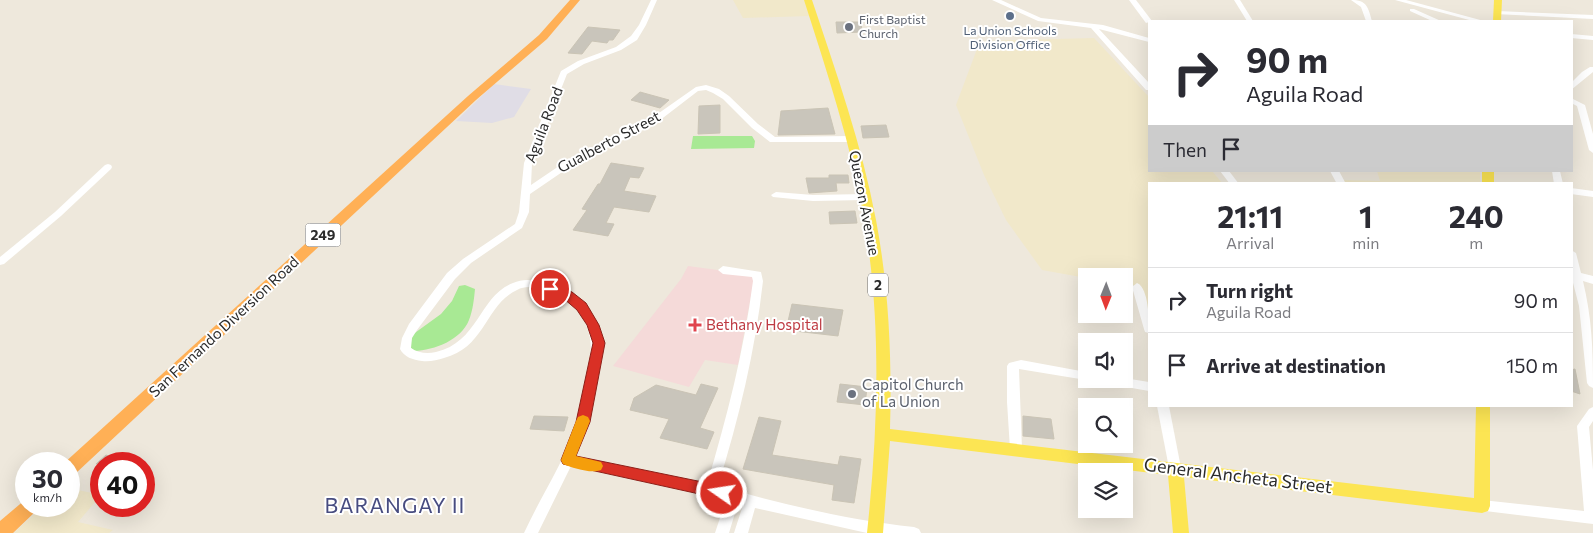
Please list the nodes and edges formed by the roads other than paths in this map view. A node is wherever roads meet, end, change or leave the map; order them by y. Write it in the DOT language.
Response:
graph roads {
  1 [pos="575,0"];
  2 [pos="654,0"];
  3 [pos="808,0"];
  4 [pos="995,0"];
  5 [pos="1132,0"];
  6 [pos="1238,0"];
  7 [pos="1354,0"];
  8 [pos="1393,0"];
  9 [pos="1398,0"];
  10 [pos="1498,0"];
  11 [pos="1497,17"];
  12 [pos="1593,17"];
  13 [pos="1148,20"];
  14 [pos="1249,20"];
  15 [pos="1369,20"];
  16 [pos="1435,20"];
  17 [pos="1476,20"];
  18 [pos="1092,26"];
  19 [pos="1573,36"];
  20 [pos="1147,38"];
  21 [pos="1593,38"];
  22 [pos="1593,69"];
  23 [pos="1573,86"];
  24 [pos="1148,87"];
  25 [pos="1573,101"];
  26 [pos="851,138"];
  27 [pos="1593,150"];
  28 [pos="108,167"];
  29 [pos="1225,172"];
  30 [pos="1233,182"];
  31 [pos="1573,191"];
  32 [pos="525,193"];
  33 [pos="1593,194"];
  34 [pos="776,195"];
  35 [pos="865,197"];
  36 [pos="1573,261"];
  37 [pos="0,262"];
  38 [pos="722,270"];
  39 [pos="1577,276"];
  40 [pos="1593,280"];
  41 [pos="1138,287"];
  42 [pos="1148,325"];
  43 [pos="1078,375"];
  44 [pos="1593,383"];
  45 [pos="1133,384"];
  46 [pos="1148,387"];
  47 [pos="1163,407"];
  48 [pos="1483,407"];
  49 [pos="1593,412"];
  50 [pos="883,434"];
  51 [pos="1016,450"];
  52 [pos="80,459"];
  53 [pos="568,460"];
  54 [pos="1175,468"];
  55 [pos="711,490"];
  56 [pos="734,496"];
  57 [pos="750,501"];
  58 [pos="1482,506"];
  59 [pos="17,517"];
  60 [pos="1592,518"];
  61 [pos="876,531"];
  62 [pos="0,533"];
  63 [pos="531,533"];
  64 [pos="722,533"];
  65 [pos="741,533"];
  66 [pos="914,533"];
  67 [pos="1181,533"];
  1 -- 52 [label="highway, San Fernando Diversion Road / 249"];
  2 -- 32 [label="street, Aguila Road"];
  3 -- 26 [label="main road, Quezon Avenue / 2"];
  4 -- 18 [label="street"];
  5 -- 13 [label="street"];
  6 -- 14 [label="street"];
  7 -- 15 [label="street"];
  8 -- 16 [label="street"];
  9 -- 17 [label="street"];
  10 -- 11 [label="main road"];
  11 -- 12 [label="street"];
  18 -- 20 [label="street"];
  18 -- 24 [label="street"];
  19 -- 21 [label="street"];
  22 -- 23 [label="street"];
  25 -- 27 [label="street"];
  26 -- 32 [label="street, Gualberto Street"];
  26 -- 35 [label="main road, Quezon Avenue / 2"];
  28 -- 37 [label="street"];
  29 -- 30 [label="street"];
  31 -- 33 [label="street"];
  32 -- 53 [label="street, Aguila Road"];
  34 -- 35 [label="street"];
  35 -- 50 [label="main road, Quezon Avenue / 2"];
  36 -- 39 [label="street"];
  38 -- 55 [label="street"];
  39 -- 40 [label="street"];
  39 -- 44 [label="street"];
  41 -- 42 [label="street"];
  43 -- 51 [label="street"];
  45 -- 46 [label="street"];
  47 -- 54 [label="street"];
  48 -- 58 [label="main road"];
  49 -- 60 [label="street"];
  50 -- 51 [label="main road, General Ancheta Street"];
  50 -- 61 [label="main road, Quezon Avenue / 2"];
  51 -- 54 [label="main road, General Ancheta Street"];
  53 -- 55 [label="street"];
  53 -- 63 [label="street"];
  54 -- 58 [label="main road, General Ancheta Street"];
  54 -- 67 [label="main road"];
  55 -- 56 [label="street"];
  56 -- 57 [label="street"];
  56 -- 64 [label="street"];
  57 -- 61 [label="street"];
  57 -- 65 [label="street"];
  58 -- 60 [label="street, General Ancheta Street"];
  59 -- 62 [label="highway"];
  61 -- 66 [label="street"];
}
